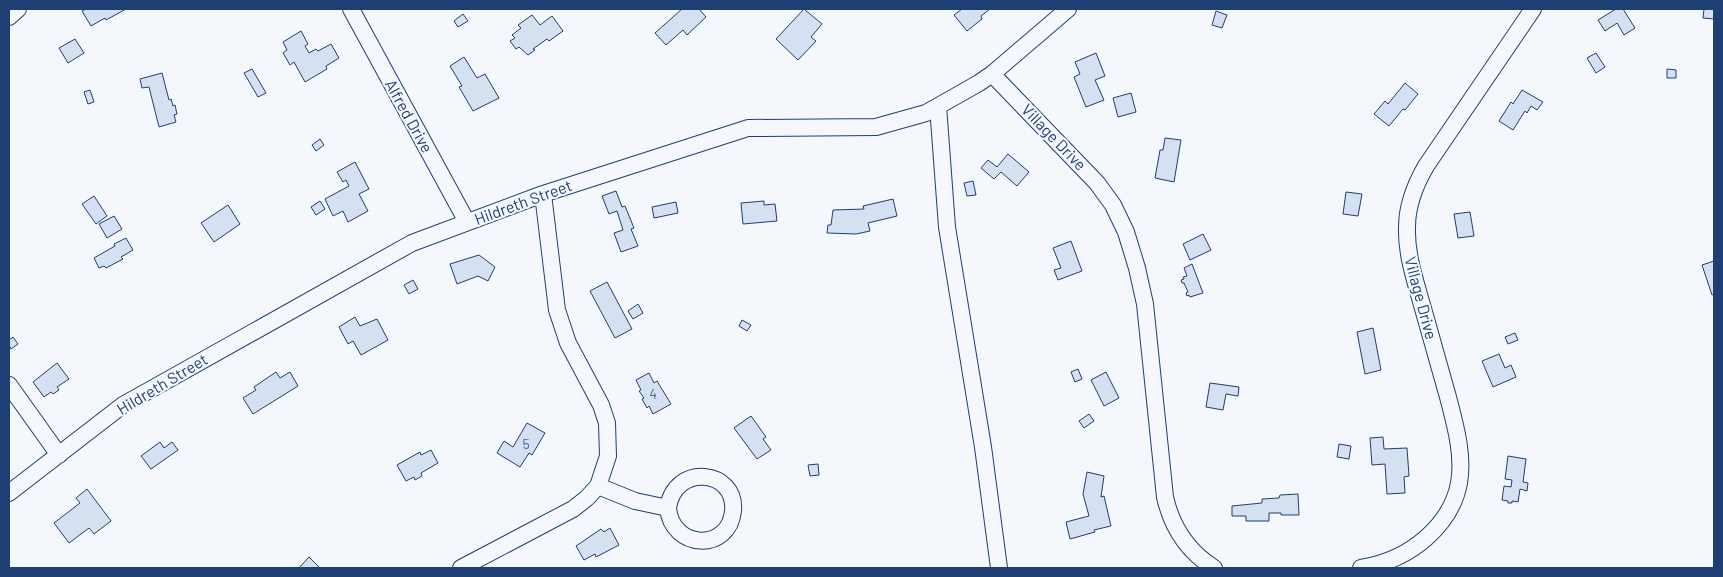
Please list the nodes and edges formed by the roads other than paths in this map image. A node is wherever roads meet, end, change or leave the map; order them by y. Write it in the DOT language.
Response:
graph roads {
  1 [pos="18,9"];
  2 [pos="351,9"];
  3 [pos="1068,9"];
  4 [pos="1534,9"];
  5 [pos="9,18"];
  6 [pos="992,74"];
  7 [pos="938,106"];
  8 [pos="543,194"];
  9 [pos="468,222"];
  10 [pos="9,385"];
  11 [pos="59,455"];
  12 [pos="598,486"];
  13 [pos="9,493"];
  14 [pos="668,508"];
  15 [pos="461,568"];
  16 [pos="999,568"];
  17 [pos="1214,568"];
  18 [pos="1362,568"];
  1 -- 5 [label="street"];
  2 -- 9 [label="street, Alfred Drive"];
  3 -- 6 [label="street, Hildreth Street"];
  4 -- 18 [label="street, Village Drive"];
  6 -- 7 [label="street, Hildreth Street"];
  6 -- 17 [label="street, Village Drive"];
  7 -- 8 [label="street, Hildreth Street"];
  7 -- 16 [label="street"];
  8 -- 9 [label="street, Hildreth Street"];
  8 -- 12 [label="street"];
  9 -- 11 [label="street, Hildreth Street"];
  10 -- 11 [label="street"];
  11 -- 13 [label="street, Hildreth Street"];
  12 -- 14 [label="street"];
  12 -- 15 [label="street"];
}
